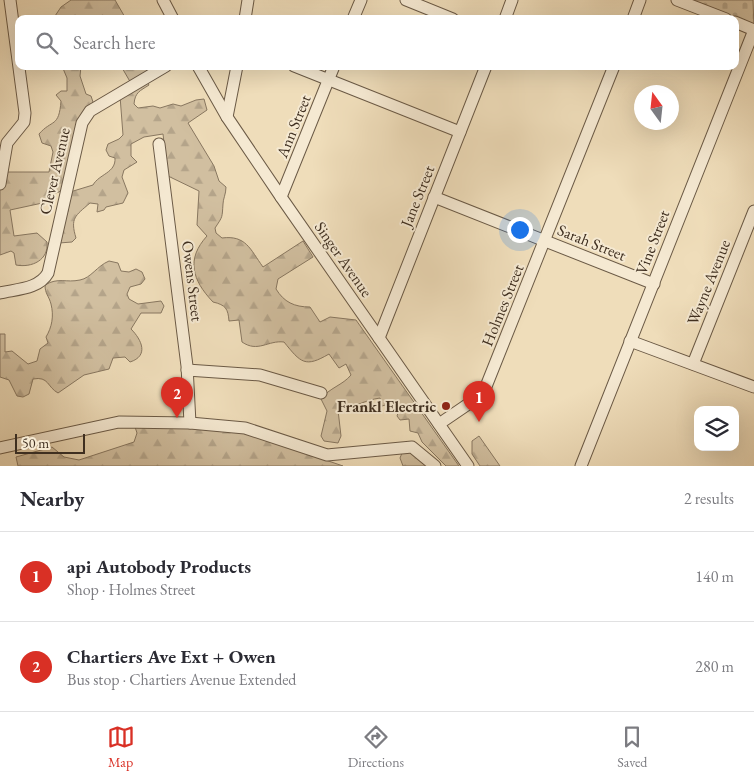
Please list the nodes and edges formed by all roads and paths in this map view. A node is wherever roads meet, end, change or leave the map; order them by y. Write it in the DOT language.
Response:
graph roads {
  1 [pos="10,0"];
  2 [pos="163,0"];
  3 [pos="248,0"];
  4 [pos="361,0"];
  5 [pos="406,0"];
  6 [pos="512,0"];
  7 [pos="640,0"];
  8 [pos="678,0"];
  9 [pos="171,15"];
  10 [pos="246,15"];
  11 [pos="355,15"];
  12 [pos="443,15"];
  13 [pos="506,15"];
  14 [pos="634,15"];
  15 [pos="716,15"];
  16 [pos="739,24"];
  17 [pos="754,30"];
  18 [pos="15,38"];
  19 [pos="739,68"];
  20 [pos="19,70"];
  21 [pos="159,70"];
  22 [pos="200,70"];
  23 [pos="236,70"];
  24 [pos="304,70"];
  25 [pos="333,70"];
  26 [pos="484,70"];
  27 [pos="612,70"];
  28 [pos="738,70"];
  29 [pos="329,80"];
  30 [pos="226,117"];
  31 [pos="460,132"];
  32 [pos="12,136"];
  33 [pos="0,139"];
  34 [pos="159,144"];
  35 [pos="0,184"];
  36 [pos="434,197"];
  37 [pos="281,198"];
  38 [pos="754,211"];
  39 [pos="545,241"];
  40 [pos="654,284"];
  41 [pos="0,293"];
  42 [pos="379,338"];
  43 [pos="630,341"];
  44 [pos="693,364"];
  45 [pos="187,370"];
  46 [pos="754,387"];
  47 [pos="321,392"];
  48 [pos="190,423"];
  49 [pos="439,424"];
  50 [pos="0,448"];
  51 [pos="435,466"];
  52 [pos="468,466"];
  53 [pos="581,466"];
  1 -- 18 [label="street"];
  2 -- 9 [label="street"];
  3 -- 10 [label="street"];
  4 -- 11 [label="street"];
  5 -- 12 [label="street"];
  6 -- 13 [label="street"];
  7 -- 14 [label="street"];
  8 -- 15 [label="street"];
  16 -- 17 [label="street"];
  17 -- 19 [label="street, Vine Street"];
  20 -- 32 [label="street"];
  21 -- 41 [label="street, Clever Avenue"];
  22 -- 30 [label="street, Singer Avenue"];
  23 -- 30 [label="street"];
  24 -- 29 [label="street"];
  25 -- 29 [label="street, Ann Street"];
  26 -- 31 [label="street, Jane Street"];
  27 -- 39 [label="street, Holmes Street"];
  28 -- 40 [label="street, Vine Street"];
  29 -- 31 [label="street"];
  29 -- 37 [label="street, Ann Street"];
  30 -- 37 [label="street, Singer Avenue"];
  31 -- 36 [label="street, Jane Street"];
  32 -- 33 [label="street"];
  32 -- 35 [label="street"];
  34 -- 45 [label="street, Owens Street"];
  36 -- 39 [label="street, Sarah Street"];
  36 -- 42 [label="street, Jane Street"];
  37 -- 42 [label="street, Singer Avenue"];
  38 -- 44 [label="street, Wayne Avenue"];
  39 -- 40 [label="street, Sarah Street"];
  39 -- 49 [label="street, Holmes Street"];
  40 -- 43 [label="street, Vine Street"];
  42 -- 49 [label="street, Singer Avenue"];
  43 -- 44 [label="street"];
  43 -- 53 [label="street, Vine Street"];
  44 -- 46 [label="street"];
  45 -- 47 [label="street"];
  45 -- 48 [label="street, Owens Street"];
  48 -- 50 [label="street"];
  48 -- 51 [label="street"];
  49 -- 52 [label="street, Singer Avenue"];
}
